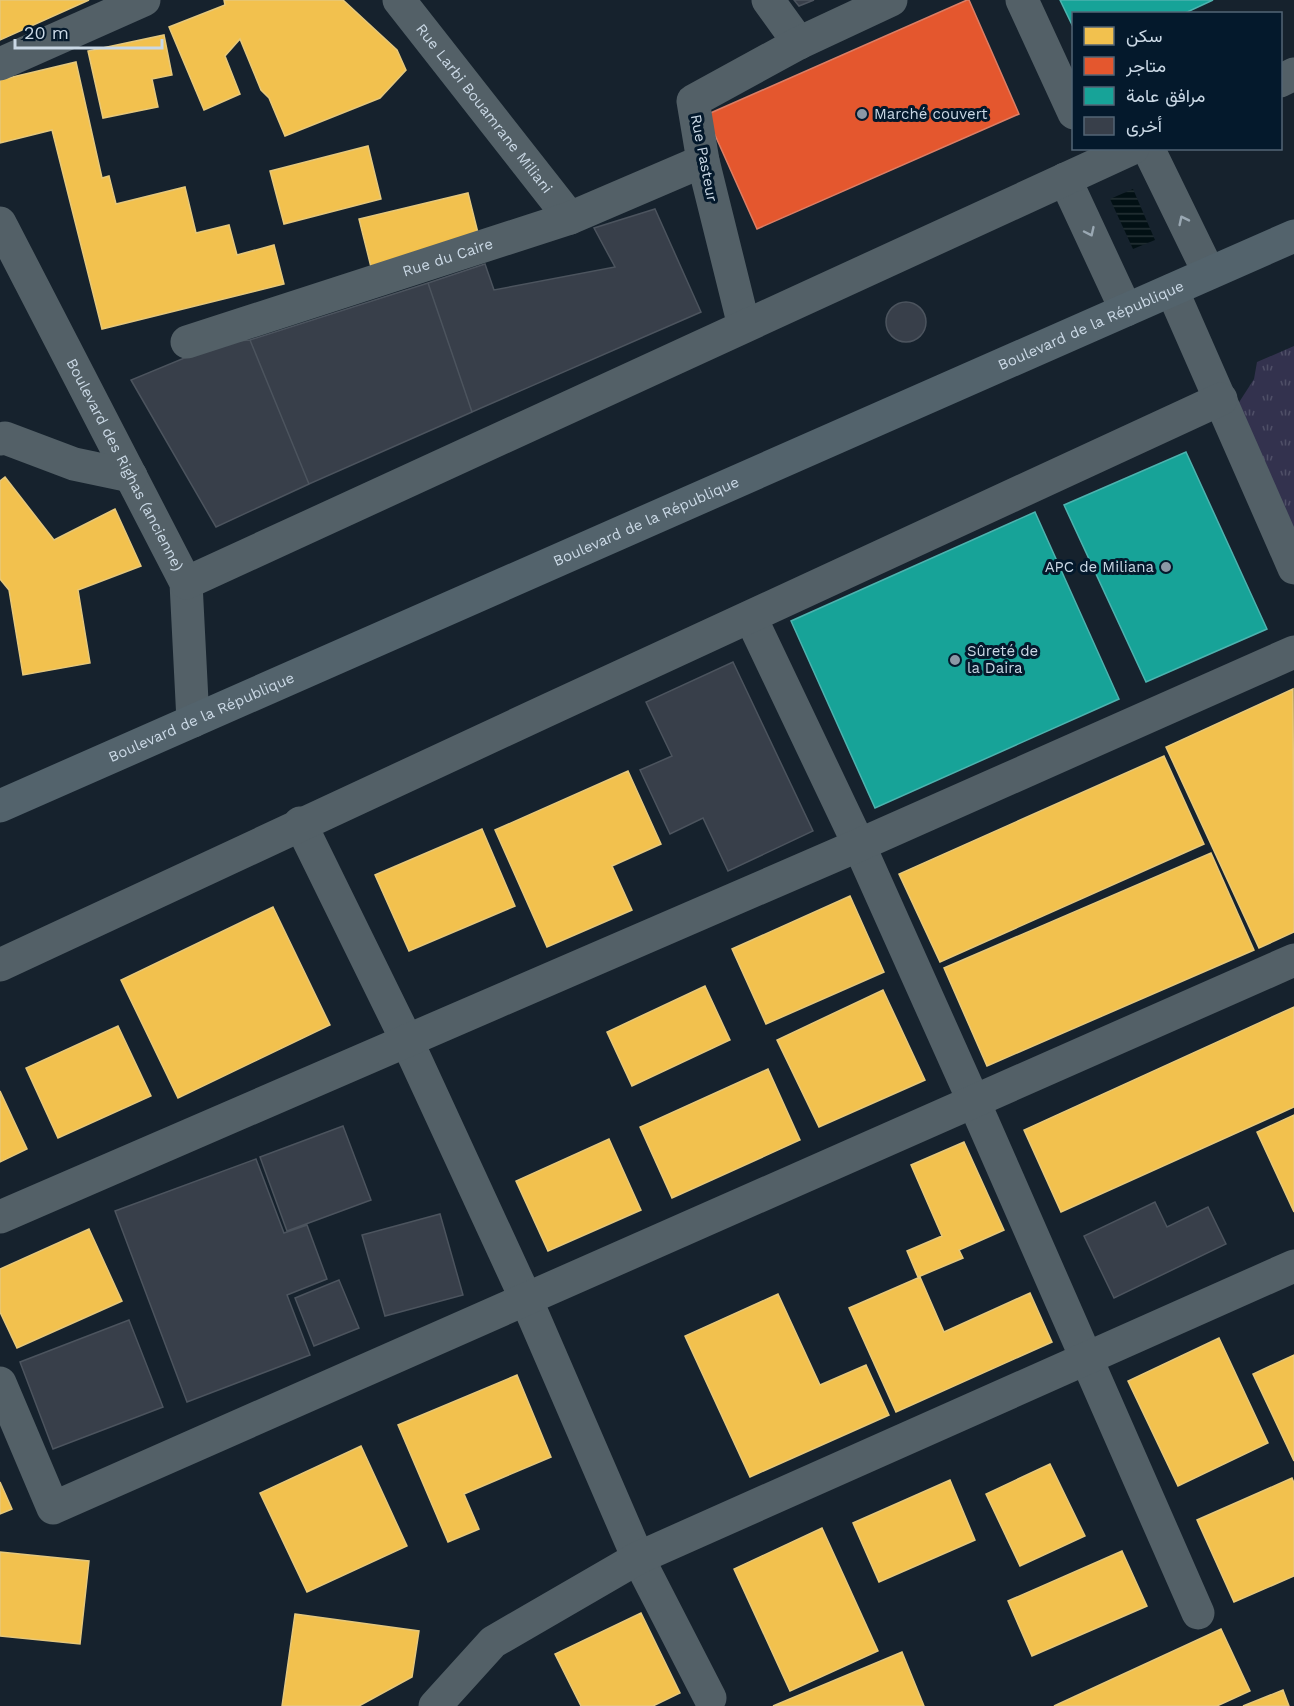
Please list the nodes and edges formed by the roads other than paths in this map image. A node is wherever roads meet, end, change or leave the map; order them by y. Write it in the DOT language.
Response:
graph roads {
  1 [pos="144,0"];
  2 [pos="399,0"];
  3 [pos="768,0"];
  4 [pos="891,0"];
  5 [pos="1022,0"];
  6 [pos="799,43"];
  7 [pos="0,64"];
  8 [pos="1072,109"];
  9 [pos="1123,150"];
  10 [pos="1149,150"];
  11 [pos="1093,157"];
  12 [pos="703,161"];
  13 [pos="1065,179"];
  14 [pos="570,218"];
  15 [pos="0,223"];
  16 [pos="1294,236"];
  17 [pos="1209,273"];
  18 [pos="1172,290"];
  19 [pos="1126,310"];
  20 [pos="744,326"];
  21 [pos="187,342"];
  22 [pos="1221,399"];
  23 [pos="0,439"];
  24 [pos="131,476"];
  25 [pos="1294,568"];
  26 [pos="186,582"];
  27 [pos="751,618"];
  28 [pos="1294,652"];
  29 [pos="193,722"];
  30 [pos="0,806"];
  31 [pos="300,823"];
  32 [pos="859,845"];
  33 [pos="1294,960"];
  34 [pos="0,965"];
  35 [pos="407,1041"];
  36 [pos="974,1102"];
  37 [pos="0,1217"];
  38 [pos="1294,1266"];
  39 [pos="526,1299"];
  40 [pos="1086,1359"];
  41 [pos="0,1383"];
  42 [pos="638,1558"];
  43 [pos="1198,1613"];
  44 [pos="710,1698"];
  45 [pos="435,1706"];
  1 -- 7 [label="street"];
  2 -- 14 [label="street, Rue Larbi Bouamrane Miliani"];
  3 -- 6 [label="street"];
  4 -- 6 [label="street, Rue Pasteur"];
  5 -- 8 [label="street"];
  6 -- 12 [label="street, Rue Pasteur"];
  9 -- 11 [label="street"];
  17 -- 10 [label="street, one-way"];
  11 -- 13 [label="street"];
  12 -- 14 [label="street, Rue du Caire"];
  12 -- 20 [label="street, Rue Pasteur"];
  13 -- 19 [label="street, one-way"];
  13 -- 20 [label="street"];
  14 -- 21 [label="street, Rue du Caire"];
  15 -- 24 [label="street, Boulevard des Righas (ancienne)"];
  16 -- 17 [label="main road, Boulevard de la République"];
  17 -- 18 [label="main road, Boulevard de la République"];
  18 -- 19 [label="main road, Boulevard de la République"];
  18 -- 22 [label="street"];
  19 -- 29 [label="main road, Boulevard de la République"];
  20 -- 26 [label="street"];
  22 -- 25 [label="street"];
  22 -- 27 [label="street"];
  23 -- 24 [label="street"];
  24 -- 26 [label="street, Boulevard des Righas (ancienne)"];
  26 -- 29 [label="street, Boulevard des Righas (ancienne)"];
  27 -- 31 [label="street"];
  27 -- 32 [label="street"];
  28 -- 32 [label="street"];
  29 -- 30 [label="main road, Boulevard de la République"];
  31 -- 34 [label="street"];
  31 -- 35 [label="street"];
  32 -- 35 [label="street"];
  32 -- 36 [label="street"];
  33 -- 36 [label="street"];
  35 -- 37 [label="street"];
  35 -- 39 [label="street"];
  36 -- 39 [label="street"];
  36 -- 40 [label="street"];
  38 -- 40 [label="street"];
  39 -- 41 [label="street"];
  39 -- 42 [label="street"];
  40 -- 42 [label="street"];
  40 -- 43 [label="street"];
  42 -- 44 [label="street"];
  42 -- 45 [label="street"];
}
